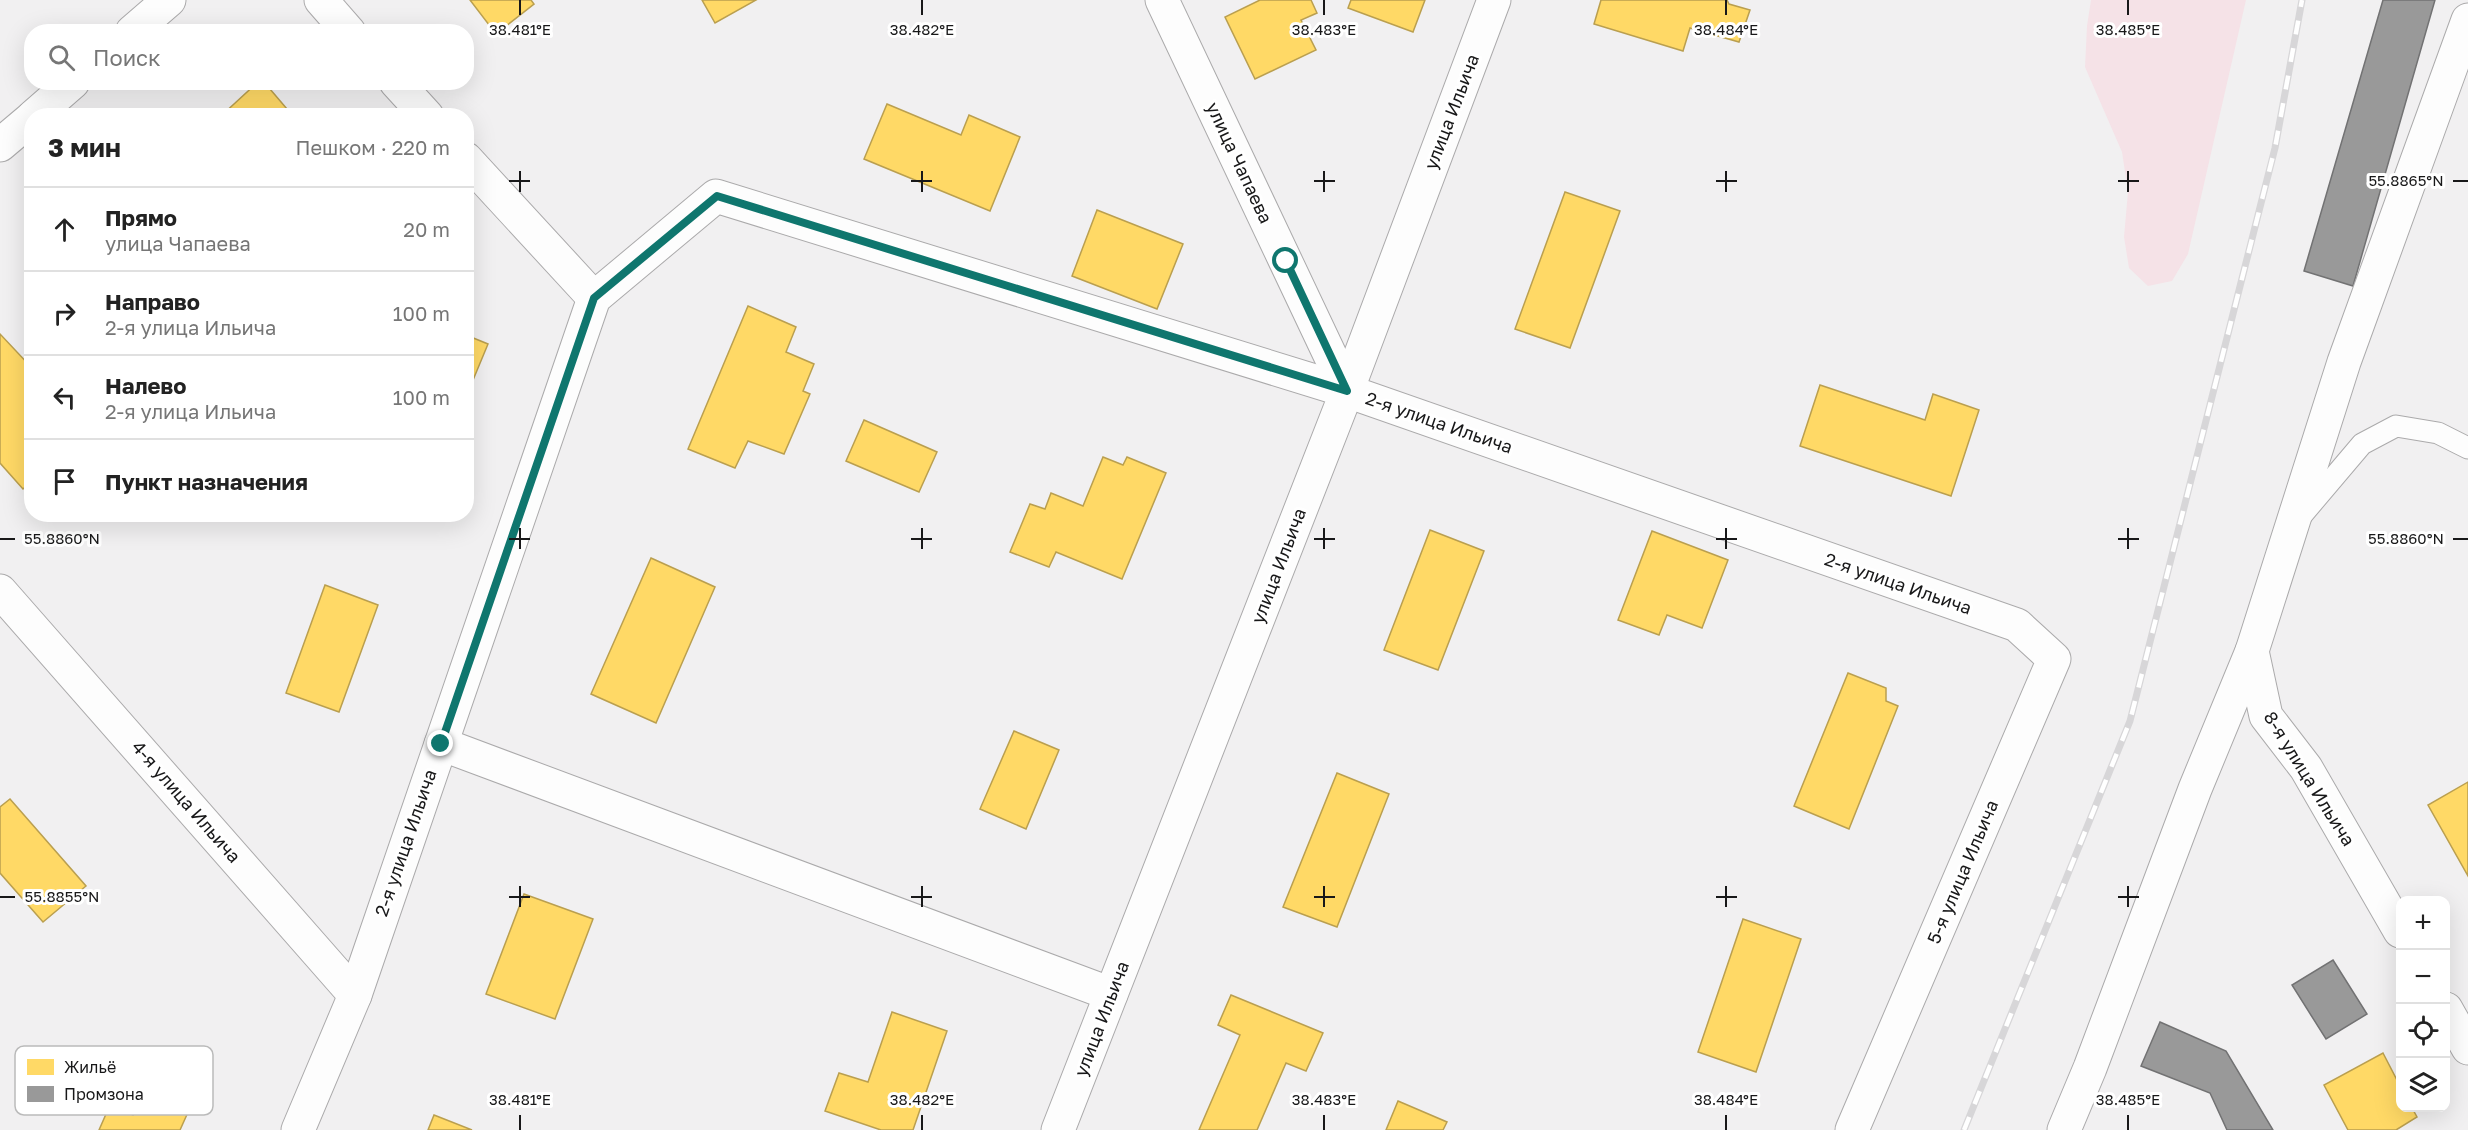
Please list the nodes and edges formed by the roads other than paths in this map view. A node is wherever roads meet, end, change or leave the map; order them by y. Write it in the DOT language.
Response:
graph roads {
  1 [pos="169,0"];
  2 [pos="321,0"];
  3 [pos="1162,0"];
  4 [pos="1494,0"];
  5 [pos="2468,20"];
  6 [pos="141,24"];
  7 [pos="343,24"];
  8 [pos="64,90"];
  9 [pos="403,90"];
  10 [pos="43,108"];
  11 [pos="420,108"];
  12 [pos="24,125"];
  13 [pos="0,145"];
  14 [pos="474,168"];
  15 [pos="594,298"];
  16 [pos="1347,391"];
  17 [pos="2468,448"];
  18 [pos="2291,528"];
  19 [pos="6,609"];
  20 [pos="2017,625"];
  21 [pos="2252,651"];
  22 [pos="441,744"];
  23 [pos="2396,925"];
  24 [pos="355,994"];
  25 [pos="1111,994"];
  26 [pos="2450,1017"];
  27 [pos="2468,1048"];
  28 [pos="298,1130"];
  29 [pos="1058,1130"];
  30 [pos="1852,1130"];
  31 [pos="2064,1130"];
  1 -- 6 [label="street"];
  2 -- 7 [label="street"];
  3 -- 16 [label="street, улица Чапаева"];
  4 -- 16 [label="street, улица Ильича"];
  5 -- 18 [label="street"];
  8 -- 10 [label="street"];
  9 -- 11 [label="street"];
  12 -- 13 [label="street"];
  14 -- 15 [label="street"];
  15 -- 16 [label="street, 2-я улица Ильича"];
  15 -- 22 [label="street, 2-я улица Ильича"];
  16 -- 20 [label="street, 2-я улица Ильича"];
  16 -- 25 [label="street, улица Ильича"];
  17 -- 18 [label="lane"];
  18 -- 21 [label="street"];
  19 -- 24 [label="street, 4-я улица Ильича"];
  20 -- 30 [label="street, 5-я улица Ильича"];
  21 -- 23 [label="street, 8-я улица Ильича"];
  21 -- 31 [label="street"];
  22 -- 24 [label="street, 2-я улица Ильича"];
  22 -- 25 [label="street"];
  24 -- 28 [label="street, 2-я улица Ильича"];
  25 -- 29 [label="street, улица Ильича"];
  26 -- 27 [label="street"];
}
